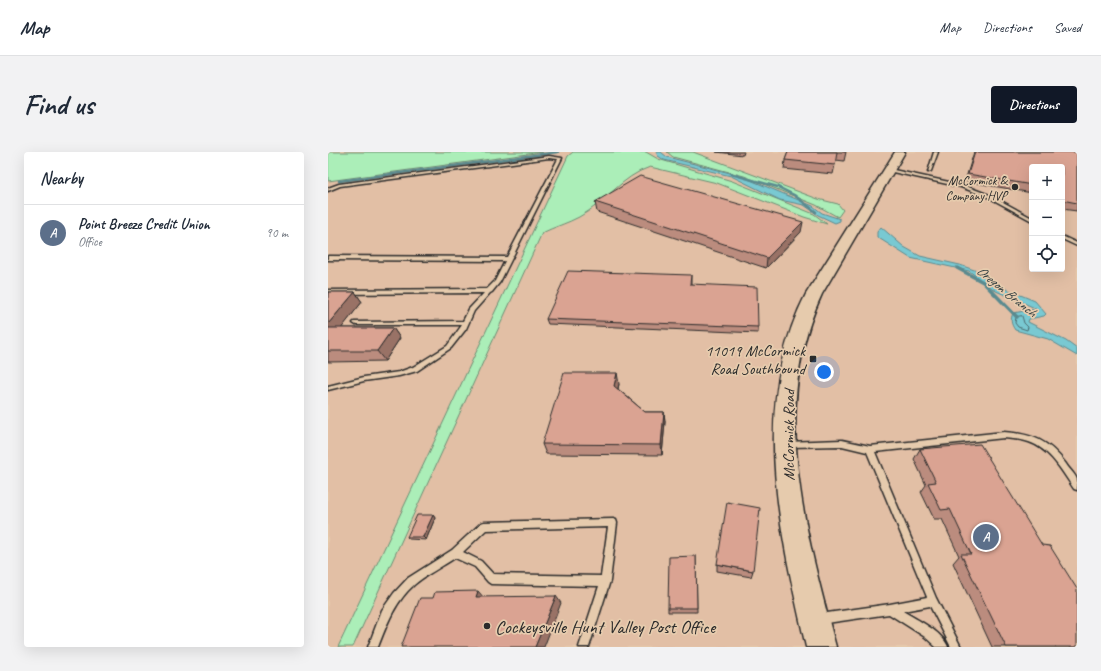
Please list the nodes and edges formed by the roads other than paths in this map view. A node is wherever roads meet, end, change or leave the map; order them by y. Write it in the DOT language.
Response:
graph roads {
  1 [pos="900,152"];
  2 [pos="936,152"];
  3 [pos="889,170"];
  4 [pos="929,171"];
  5 [pos="328,190"];
  6 [pos="1029,218"];
  7 [pos="1065,239"];
  8 [pos="1077,245"];
  9 [pos="328,258"];
  10 [pos="509,258"];
  11 [pos="490,291"];
  12 [pos="328,292"];
  13 [pos="356,323"];
  14 [pos="466,323"];
  15 [pos="328,388"];
  16 [pos="786,444"];
  17 [pos="870,449"];
  18 [pos="1077,486"];
  19 [pos="455,553"];
  20 [pos="605,581"];
  21 [pos="933,601"];
  22 [pos="890,610"];
  23 [pos="814,620"];
  24 [pos="373,647"];
  25 [pos="584,647"];
  26 [pos="821,647"];
  27 [pos="943,647"];
  28 [pos="956,647"];
  1 -- 3 [label="main road, McCormick Road"];
  2 -- 4 [label="lane"];
  3 -- 6 [label="lane"];
  3 -- 16 [label="main road, McCormick Road"];
  5 -- 10 [label="lane"];
  7 -- 8 [label="lane"];
  9 -- 10 [label="lane"];
  10 -- 11 [label="lane"];
  11 -- 12 [label="lane"];
  11 -- 14 [label="lane"];
  13 -- 14 [label="lane"];
  14 -- 15 [label="lane"];
  16 -- 17 [label="lane"];
  16 -- 23 [label="main road, McCormick Road"];
  17 -- 18 [label="lane"];
  17 -- 21 [label="lane"];
  19 -- 20 [label="lane"];
  19 -- 20 [label="lane"];
  19 -- 24 [label="lane"];
  20 -- 25 [label="lane"];
  21 -- 22 [label="lane"];
  21 -- 28 [label="lane"];
  22 -- 23 [label="lane"];
  22 -- 27 [label="lane"];
  23 -- 26 [label="main road, McCormick Road"];
}
